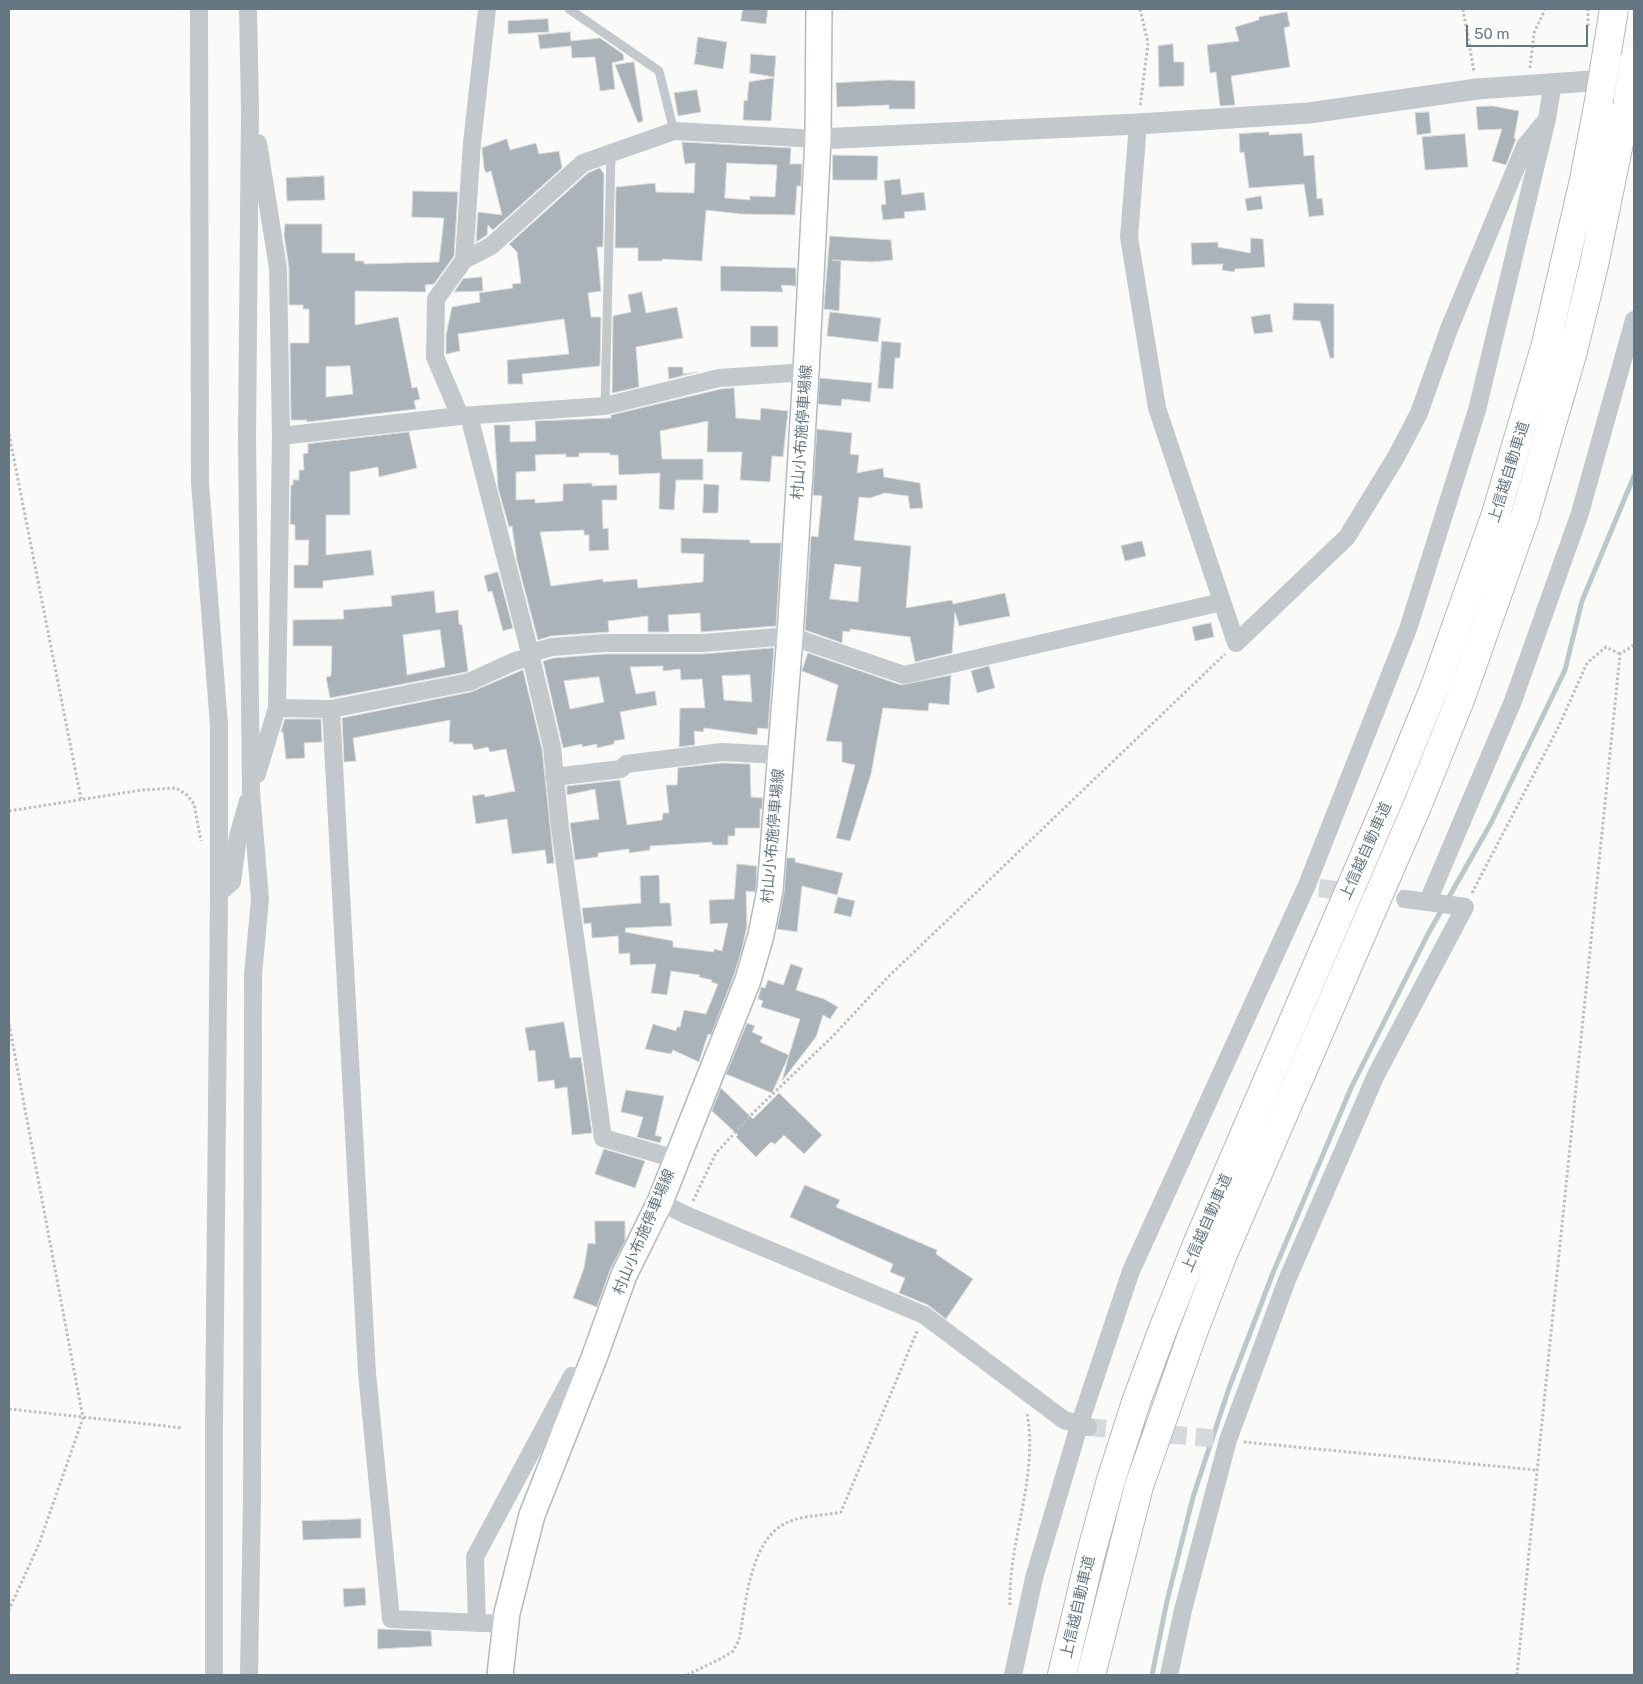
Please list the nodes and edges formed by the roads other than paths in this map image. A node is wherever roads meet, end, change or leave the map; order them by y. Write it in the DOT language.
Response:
graph roads {
  1 [pos="199,9"];
  2 [pos="248,9"];
  3 [pos="487,9"];
  4 [pos="569,9"];
  5 [pos="819,9"];
  6 [pos="1614,9"];
  7 [pos="1634,61"];
  8 [pos="1553,82"];
  9 [pos="1631,89"];
  10 [pos="250,108"];
  11 [pos="1547,119"];
  12 [pos="1138,124"];
  13 [pos="674,131"];
  14 [pos="818,139"];
  15 [pos="611,154"];
  16 [pos="464,260"];
  17 [pos="1634,320"];
  18 [pos="806,372"];
  19 [pos="605,406"];
  20 [pos="464,416"];
  21 [pos="281,436"];
  22 [pos="1222,602"];
  23 [pos="790,636"];
  24 [pos="531,655"];
  25 [pos="277,708"];
  26 [pos="331,709"];
  27 [pos="780,755"];
  28 [pos="554,777"];
  29 [pos="251,791"];
  30 [pos="219,892"];
  31 [pos="1405,899"];
  32 [pos="1428,901"];
  33 [pos="676,1159"];
  34 [pos="660,1202"];
  35 [pos="587,1376"];
  36 [pos="1084,1426"];
  37 [pos="477,1622"];
  38 [pos="506,1624"];
  39 [pos="214,1675"];
  40 [pos="249,1675"];
  41 [pos="500,1675"];
  42 [pos="1013,1675"];
  43 [pos="1062,1675"];
  44 [pos="1091,1675"];
  45 [pos="1169,1675"];
  1 -- 30 [label="street"];
  2 -- 10 [label="street"];
  3 -- 16 [label="street"];
  4 -- 13 [label="lane"];
  5 -- 14 [label="main road, 村山小布施停車場線"];
  6 -- 43 [label="highway, 上信越自動車道, bridge"];
  7 -- 9 [label="highway, 上信越自動車道, bridge"];
  8 -- 9 [label="street"];
  8 -- 11 [label="street"];
  8 -- 12 [label="street"];
  9 -- 44 [label="highway, 上信越自動車道"];
  10 -- 21 [label="street"];
  10 -- 29 [label="street"];
  11 -- 22 [label="street"];
  11 -- 36 [label="street"];
  12 -- 14 [label="street"];
  12 -- 22 [label="street"];
  13 -- 14 [label="street"];
  13 -- 15 [label="street"];
  14 -- 18 [label="main road, 村山小布施停車場線"];
  15 -- 16 [label="street"];
  15 -- 19 [label="lane"];
  16 -- 20 [label="street"];
  17 -- 32 [label="street"];
  18 -- 19 [label="street"];
  18 -- 23 [label="main road, 村山小布施停車場線"];
  19 -- 20 [label="street"];
  20 -- 21 [label="street"];
  20 -- 24 [label="street"];
  21 -- 25 [label="street"];
  22 -- 23 [label="street"];
  23 -- 24 [label="street"];
  23 -- 27 [label="main road, 村山小布施停車場線"];
  24 -- 26 [label="street"];
  24 -- 28 [label="street"];
  25 -- 26 [label="street"];
  25 -- 29 [label="street"];
  26 -- 37 [label="street"];
  27 -- 28 [label="street"];
  27 -- 33 [label="main road, 村山小布施停車場線"];
  28 -- 33 [label="street"];
  29 -- 30 [label="street"];
  29 -- 40 [label="street"];
  30 -- 39 [label="street"];
  31 -- 32 [label="street"];
  32 -- 45 [label="street"];
  33 -- 34 [label="main road, 村山小布施停車場線"];
  34 -- 35 [label="main road, 村山小布施停車場線"];
  34 -- 36 [label="street"];
  35 -- 37 [label="street"];
  35 -- 38 [label="main road, 村山小布施停車場線"];
  36 -- 42 [label="street"];
  37 -- 38 [label="street"];
  38 -- 41 [label="main road, 村山小布施停車場線"];
}
